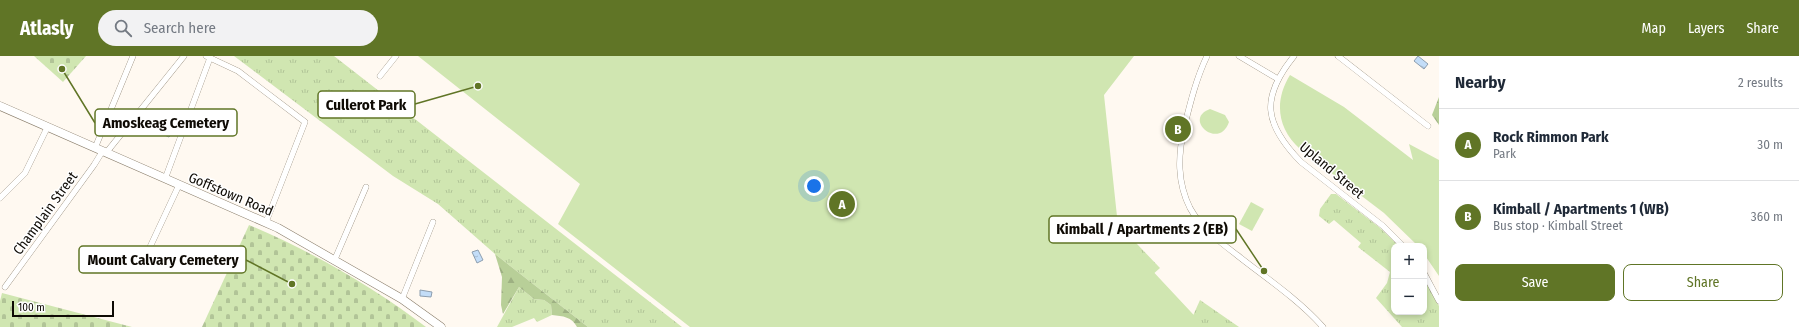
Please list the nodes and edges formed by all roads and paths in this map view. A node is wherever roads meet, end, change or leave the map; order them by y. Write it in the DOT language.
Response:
graph roads {
  1 [pos="133,56"];
  2 [pos="184,56"];
  3 [pos="396,56"];
  4 [pos="1207,56"];
  5 [pos="1239,56"];
  6 [pos="1294,56"];
  7 [pos="1338,56"];
  8 [pos="208,57"];
  9 [pos="380,76"];
  10 [pos="1278,79"];
  11 [pos="0,106"];
  12 [pos="1428,126"];
  13 [pos="47,128"];
  14 [pos="101,151"];
  15 [pos="164,179"];
  16 [pos="179,185"];
  17 [pos="366,187"];
  18 [pos="0,198"];
  19 [pos="266,222"];
  20 [pos="433,222"];
  21 [pos="1400,243"];
  22 [pos="150,248"];
  23 [pos="335,259"];
  24 [pos="1427,279"];
  25 [pos="5,287"];
  26 [pos="402,299"];
  27 [pos="1439,301"];
  28 [pos="441,327"];
  29 [pos="1323,327"];
  1 -- 14 [label="street"];
  2 -- 14 [label="street"];
  3 -- 9 [label="street"];
  4 -- 29 [label="street"];
  5 -- 10 [label="street"];
  6 -- 10 [label="street, Upland Street"];
  7 -- 12 [label="street"];
  8 -- 15 [label="street"];
  8 -- 19 [label="street"];
  10 -- 21 [label="street, Upland Street"];
  11 -- 13 [label="main road, Goffstown Road"];
  13 -- 14 [label="main road, Goffstown Road"];
  13 -- 18 [label="street"];
  14 -- 15 [label="main road, Goffstown Road"];
  14 -- 25 [label="street, Champlain Street"];
  15 -- 16 [label="main road, Goffstown Road"];
  16 -- 19 [label="main road, Goffstown Road"];
  16 -- 22 [label="street"];
  17 -- 23 [label="street"];
  19 -- 23 [label="main road, Goffstown Road"];
  20 -- 26 [label="street"];
  23 -- 26 [label="main road, Goffstown Road"];
  24 -- 27 [label="street"];
  26 -- 28 [label="main road, Goffstown Road"];
}
